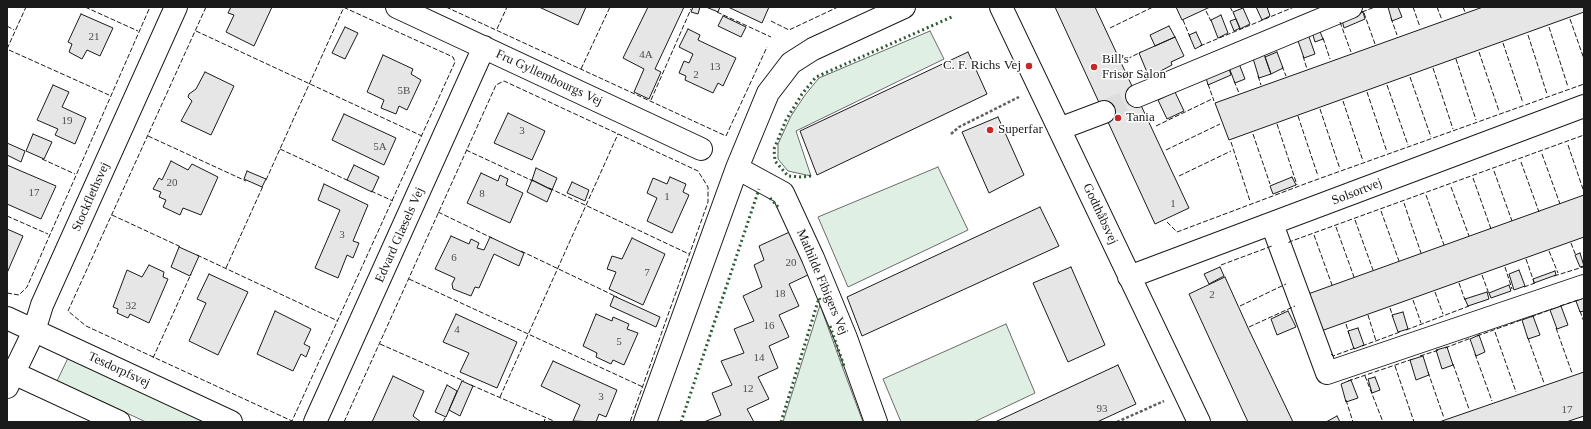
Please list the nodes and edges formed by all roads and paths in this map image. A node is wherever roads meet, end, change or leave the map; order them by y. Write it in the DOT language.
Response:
graph roads {
  1 [pos="176,7"];
  2 [pos="397,7"];
  3 [pos="904,7"];
  4 [pos="1001,7"];
  5 [pos="1351,7"];
  6 [pos="484,47"];
  7 [pos="1039,87"];
  8 [pos="1137,96"];
  9 [pos="1584,106"];
  10 [pos="1104,112"];
  11 [pos="1059,129"];
  12 [pos="951,134"];
  13 [pos="701,149"];
  14 [pos="737,168"];
  15 [pos="1272,224"];
  16 [pos="1129,277"];
  17 [pos="1584,286"];
  18 [pos="7,318"];
  19 [pos="34,331"];
  20 [pos="9,376"];
  21 [pos="1184,392"];
  22 [pos="119,422"];
  23 [pos="231,422"];
  24 [pos="316,422"];
  25 [pos="645,422"];
  26 [pos="876,422"];
  27 [pos="1117,422"];
  28 [pos="1199,422"];
  1 -- 19 [label="street, Stockflethsvej"];
  2 -- 6 [label="street, Fru Gyllembourgs Vej"];
  3 -- 14 [label="street"];
  4 -- 7 [label="street, Godthåbsvej"];
  5 -- 8 [label="street"];
  6 -- 13 [label="street, Fru Gyllembourgs Vej"];
  6 -- 24 [label="street, Edvard Glæsels Vej"];
  7 -- 11 [label="street, Godthåbsvej"];
  7 -- 12 [label="path"];
  9 -- 15 [label="street, Solsortvej"];
  10 -- 11 [label="street"];
  11 -- 16 [label="street, Godthåbsvej"];
  14 -- 25 [label="street"];
  14 -- 26 [label="street, Mathilde Fibigers Vej"];
  15 -- 16 [label="street, Solsortvej"];
  15 -- 17 [label="street"];
  16 -- 21 [label="street, Godthåbsvej"];
  18 -- 19 [label="street, Tesdorpfsvej"];
  19 -- 20 [label="street, Stockflethsvej"];
  19 -- 23 [label="street, Tesdorpfsvej"];
  20 -- 22 [label="street"];
  21 -- 27 [label="path"];
  21 -- 28 [label="street, Godthåbsvej"];
}
